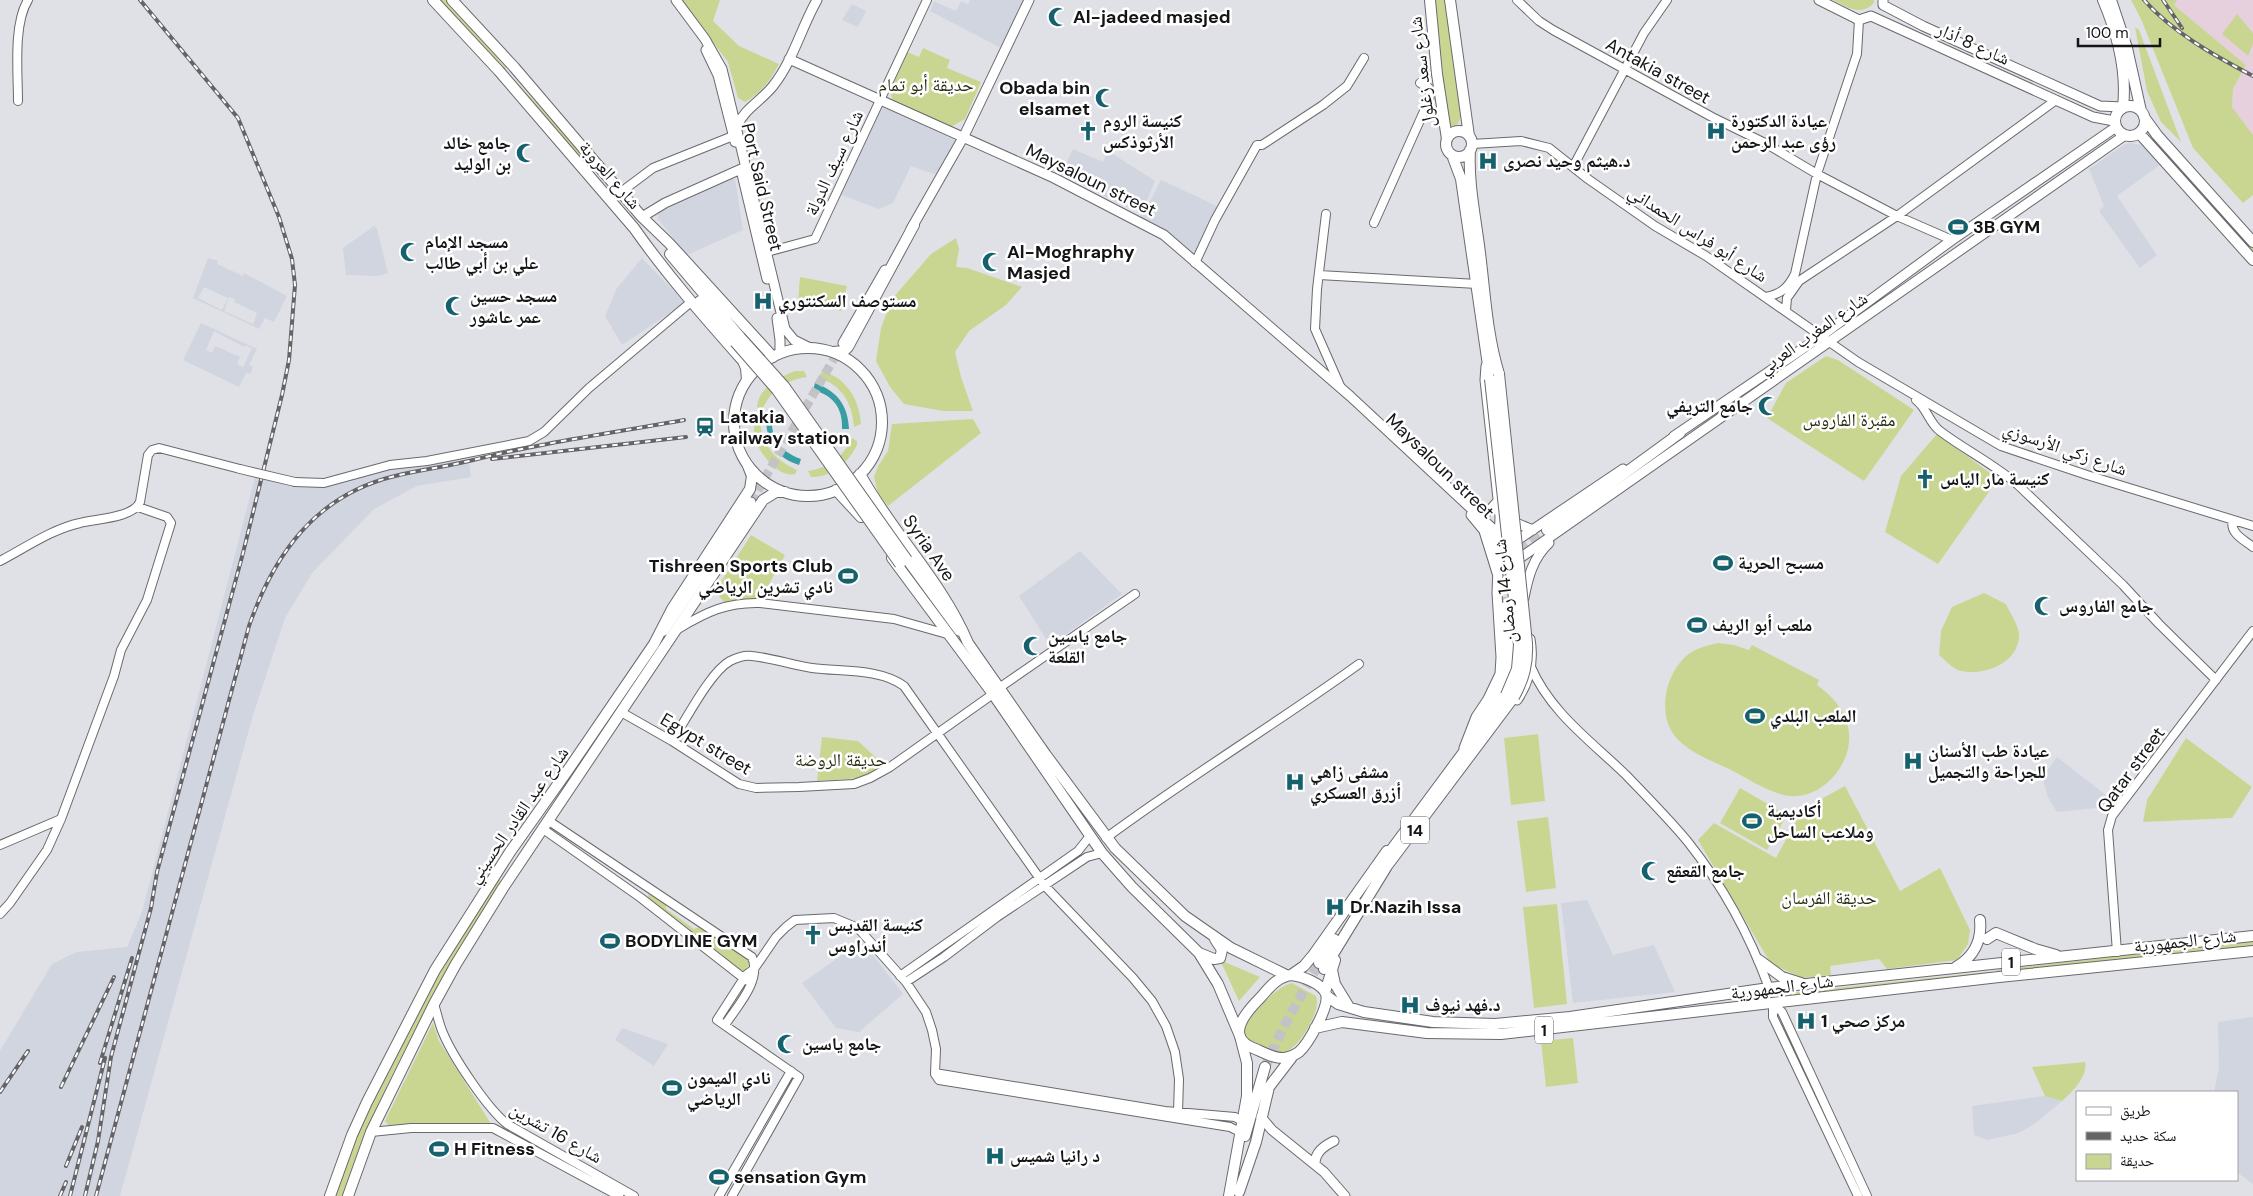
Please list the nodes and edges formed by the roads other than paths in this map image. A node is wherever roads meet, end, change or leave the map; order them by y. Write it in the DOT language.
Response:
graph roads {
  1 [pos="28,0"];
  2 [pos="433,0"];
  3 [pos="452,0"];
  4 [pos="676,0"];
  5 [pos="817,0"];
  6 [pos="927,0"];
  7 [pos="1029,0"];
  8 [pos="1430,0"];
  9 [pos="1450,0"];
  10 [pos="1517,0"];
  11 [pos="1667,0"];
  12 [pos="1818,0"];
  13 [pos="2104,0"];
  14 [pos="2111,0"];
  15 [pos="1883,3"];
  16 [pos="1871,16"];
  17 [pos="1859,20"];
  18 [pos="699,31"];
  19 [pos="1364,58"];
  20 [pos="788,59"];
  21 [pos="514,67"];
  22 [pos="1625,70"];
  23 [pos="504,78"];
  24 [pos="1420,83"];
  25 [pos="880,100"];
  26 [pos="2056,100"];
  27 [pos="18,101"];
  28 [pos="2122,107"];
  29 [pos="2143,114"];
  30 [pos="2093,117"];
  31 [pos="2115,124"];
  32 [pos="737,126"];
  33 [pos="2138,133"];
  34 [pos="2125,135"];
  35 [pos="733,136"];
  36 [pos="964,136"];
  37 [pos="2104,136"];
  38 [pos="1447,139"];
  39 [pos="1470,144"];
  40 [pos="1452,155"];
  41 [pos="1573,167"];
  42 [pos="741,169"];
  43 [pos="1817,174"];
  44 [pos="621,192"];
  45 [pos="1326,214"];
  46 [pos="1896,216"];
  47 [pos="642,217"];
  48 [pos="1374,224"];
  49 [pos="914,225"];
  50 [pos="634,228"];
  51 [pos="1952,240"];
  52 [pos="2253,242"];
  53 [pos="767,252"];
  54 [pos="2253,260"];
  55 [pos="1798,262"];
  56 [pos="1195,263"];
  57 [pos="1814,269"];
  58 [pos="1318,275"];
  59 [pos="1477,284"];
  60 [pos="1766,297"];
  61 [pos="691,302"];
  62 [pos="1786,310"];
  63 [pos="1819,338"];
  64 [pos="738,340"];
  65 [pos="842,343"];
  66 [pos="1827,344"];
  67 [pos="810,348"];
  68 [pos="833,352"];
  69 [pos="776,355"];
  70 [pos="1490,359"];
  71 [pos="746,380"];
  72 [pos="1341,389"];
  73 [pos="1680,433"];
  74 [pos="748,466"];
  75 [pos="860,474"];
  76 [pos="750,489"];
  77 [pos="836,490"];
  78 [pos="785,492"];
  79 [pos="763,500"];
  80 [pos="1498,501"];
  81 [pos="750,502"];
  82 [pos="138,507"];
  83 [pos="1476,512"];
  84 [pos="2233,520"];
  85 [pos="1516,523"];
  86 [pos="1568,525"];
  87 [pos="2253,526"];
  88 [pos="1483,528"];
  89 [pos="1533,530"];
  90 [pos="1547,530"];
  91 [pos="1500,536"];
  92 [pos="1519,539"];
  93 [pos="2253,547"];
  94 [pos="1500,550"];
  95 [pos="1520,558"];
  96 [pos="0,561"];
  97 [pos="904,562"];
  98 [pos="1498,576"];
  99 [pos="1497,593"];
  100 [pos="1135,594"];
  101 [pos="1524,598"];
  102 [pos="1505,607"];
  103 [pos="677,630"];
  104 [pos="2253,630"];
  105 [pos="947,634"];
  106 [pos="968,643"];
  107 [pos="654,644"];
  108 [pos="962,653"];
  109 [pos="1360,664"];
  110 [pos="1531,667"];
  111 [pos="2216,680"];
  112 [pos="996,691"];
  113 [pos="621,712"];
  114 [pos="938,732"];
  115 [pos="672,741"];
  116 [pos="1476,741"];
  117 [pos="1462,753"];
  118 [pos="61,820"];
  119 [pos="546,825"];
  120 [pos="1090,836"];
  121 [pos="1106,838"];
  122 [pos="1400,844"];
  123 [pos="0,845"];
  124 [pos="510,852"];
  125 [pos="1102,853"];
  126 [pos="522,860"];
  127 [pos="499,868"];
  128 [pos="511,877"];
  129 [pos="1040,878"];
  130 [pos="1045,886"];
  131 [pos="0,914"];
  132 [pos="1980,920"];
  133 [pos="2253,936"];
  134 [pos="1214,937"];
  135 [pos="1986,939"];
  136 [pos="2253,951"];
  137 [pos="2117,952"];
  138 [pos="1199,953"];
  139 [pos="2064,956"];
  140 [pos="1759,960"];
  141 [pos="1306,963"];
  142 [pos="1264,965"];
  143 [pos="1325,966"];
  144 [pos="754,968"];
  145 [pos="1952,969"];
  146 [pos="1288,975"];
  147 [pos="900,976"];
  148 [pos="744,978"];
  149 [pos="906,982"];
  150 [pos="1810,984"];
  151 [pos="750,985"];
  152 [pos="1769,988"];
  153 [pos="1326,994"];
  154 [pos="434,1004"];
  155 [pos="1773,1004"];
  156 [pos="1349,1007"];
  157 [pos="725,1025"];
  158 [pos="1316,1028"];
  159 [pos="1240,1036"];
  160 [pos="1292,1057"];
  161 [pos="1268,1067"];
  162 [pos="791,1071"];
  163 [pos="935,1073"];
  164 [pos="1178,1113"];
  165 [pos="1261,1117"];
  166 [pos="1242,1121"];
  167 [pos="371,1132"];
  168 [pos="1240,1132"];
  169 [pos="1334,1141"];
  170 [pos="1315,1164"];
  171 [pos="592,1171"];
  172 [pos="729,1176"];
  173 [pos="587,1178"];
  174 [pos="742,1179"];
  175 [pos="1234,1195"];
  176 [pos="330,1196"];
  177 [pos="348,1196"];
  178 [pos="619,1196"];
  179 [pos="634,1196"];
  180 [pos="719,1196"];
  181 [pos="732,1196"];
  182 [pos="1345,1196"];
  183 [pos="1858,1196"];
  184 [pos="1867,1196"];
  1 -- 27 [label="street"];
  2 -- 23 [label="main road, شارع العروبة"];
  3 -- 21 [label="main road, شارع العروبة"];
  4 -- 18 [label="main road"];
  5 -- 20 [label="main road"];
  6 -- 25 [label="street, شارع سيف الدولة"];
  7 -- 36 [label="main road"];
  8 -- 38 [label="main road, شارع سعد زغلول"];
  9 -- 39 [label="main road, شارع سعد زغلول"];
  10 -- 22 [label="street, Antakia street"];
  11 -- 22 [label="street"];
  12 -- 17 [label="main road"];
  13 -- 28 [label="main road"];
  14 -- 29 [label="main road"];
  15 -- 16 [label="main road"];
  15 -- 28 [label="main road"];
  16 -- 17 [label="main road"];
  16 -- 26 [label="main road, شارع 8 أذار"];
  17 -- 43 [label="street"];
  18 -- 32 [label="main road"];
  18 -- 35 [label="main road, Port Said Street"];
  19 -- 56 [label="street"];
  20 -- 25 [label="main road, Maysaloun street"];
  20 -- 32 [label="main road"];
  21 -- 23 [label="main road"];
  21 -- 44 [label="main road, شارع العروبة"];
  22 -- 41 [label="street"];
  22 -- 43 [label="street, Antakia street"];
  23 -- 50 [label="main road, شارع العروبة"];
  24 -- 48 [label="street"];
  25 -- 36 [label="main road, Maysaloun street"];
  25 -- 53 [label="street, شارع سيف الدولة"];
  26 -- 30 [label="main road, شارع 8 أذار"];
  26 -- 46 [label="street"];
  28 -- 29 [label="main road"];
  28 -- 31 [label="main road"];
  29 -- 33 [label="main road"];
  29 -- 52 [label="main road"];
  30 -- 31 [label="main road, شارع 8 أذار"];
  30 -- 37 [label="main road"];
  31 -- 34 [label="main road"];
  31 -- 37 [label="main road, شارع المغرب العربي"];
  32 -- 53 [label="main road"];
  33 -- 34 [label="main road"];
  33 -- 54 [label="main road"];
  34 -- 66 [label="main road, شارع المغرب العربي"];
  35 -- 42 [label="main road, Port Said Street"];
  35 -- 44 [label="street"];
  36 -- 49 [label="main road"];
  36 -- 56 [label="main road, Maysaloun street"];
  37 -- 51 [label="main road, شارع المغرب العربي"];
  38 -- 39 [label="main road"];
  38 -- 40 [label="main road"];
  39 -- 40 [label="main road"];
  39 -- 41 [label="street, شارع أبو فراس الحمداني"];
  39 -- 70 [label="main road, شارع 14 رمضان"];
  40 -- 59 [label="main road, شارع 14 رمضان"];
  41 -- 60 [label="street, شارع أبو فراس الحمداني"];
  42 -- 47 [label="main road"];
  42 -- 69 [label="main road, Port Said Street"];
  43 -- 46 [label="street, Antakia street"];
  43 -- 55 [label="street"];
  44 -- 47 [label="main road, شارع العروبة"];
  45 -- 58 [label="street"];
  46 -- 51 [label="street, Antakia street"];
  46 -- 57 [label="street"];
  47 -- 64 [label="main road"];
  47 -- 69 [label="main road, شارع العروبة"];
  49 -- 65 [label="main road"];
  49 -- 68 [label="main road"];
  50 -- 61 [label="main road, شارع العروبة"];
  50 -- 64 [label="main road"];
  51 -- 63 [label="main road, شارع المغرب العربي"];
  53 -- 67 [label="main road"];
  55 -- 57 [label="street"];
  55 -- 60 [label="street"];
  56 -- 72 [label="main road, Maysaloun street"];
  57 -- 62 [label="street"];
  58 -- 59 [label="street"];
  58 -- 72 [label="street"];
  59 -- 70 [label="main road, شارع 14 رمضان"];
  60 -- 62 [label="street, شارع أبو فراس الحمداني"];
  61 -- 71 [label="main road, شارع العروبة"];
  61 -- 82 [label="street, bridge"];
  62 -- 63 [label="street, شارع أبو فراس الحمداني"];
  63 -- 66 [label="street, شارع زكي الأرسوزي"];
  63 -- 73 [label="main road, شارع المغرب العربي"];
  64 -- 97 [label="main road, bridge"];
  66 -- 84 [label="street, شارع زكي الأرسوزي"];
  66 -- 86 [label="main road, شارع المغرب العربي"];
  66 -- 111 [label="street"];
  67 -- 68 [label="main road"];
  67 -- 69 [label="main road"];
  68 -- 75 [label="main road"];
  69 -- 71 [label="main road"];
  70 -- 80 [label="main road"];
  70 -- 85 [label="main road"];
  70 -- 116 [label="main road, شارع 14 رمضان / 14, bridge"];
  71 -- 74 [label="main road"];
  72 -- 83 [label="main road, Maysaloun street"];
  72 -- 88 [label="main road, Maysaloun street"];
  73 -- 89 [label="main road, شارع المغرب العربي"];
  73 -- 90 [label="main road"];
  74 -- 76 [label="main road"];
  74 -- 78 [label="main road"];
  75 -- 77 [label="main road"];
  75 -- 106 [label="main road, Syria Ave"];
  76 -- 79 [label="main road"];
  76 -- 107 [label="main road, شارع عبد القادر الحسيني"];
  77 -- 78 [label="main road"];
  77 -- 105 [label="main road"];
  78 -- 79 [label="main road"];
  79 -- 103 [label="main road, شارع عبد القادر الحسيني"];
  80 -- 83 [label="main road"];
  80 -- 91 [label="main road"];
  81 -- 107 [label="main road"];
  82 -- 96 [label="street"];
  82 -- 118 [label="street"];
  83 -- 91 [label="main road, Maysaloun street"];
  84 -- 87 [label="street, شارع زكي الأرسوزي"];
  84 -- 93 [label="street"];
  85 -- 89 [label="main road"];
  85 -- 92 [label="main road"];
  86 -- 95 [label="main road, شارع المغرب العربي"];
  86 -- 101 [label="main road"];
  88 -- 94 [label="main road, Maysaloun street"];
  88 -- 98 [label="main road"];
  89 -- 92 [label="main road, شارع المغرب العربي"];
  91 -- 92 [label="main road, Maysaloun street"];
  91 -- 94 [label="main road"];
  92 -- 95 [label="main road"];
  94 -- 95 [label="main road"];
  94 -- 98 [label="main road"];
  95 -- 101 [label="main road"];
  97 -- 106 [label="main road"];
  97 -- 108 [label="main road"];
  98 -- 99 [label="main road"];
  99 -- 101 [label="main road"];
  99 -- 117 [label="main road"];
  100 -- 112 [label="street, Egypt street"];
  101 -- 110 [label="main road"];
  102 -- 116 [label="main road"];
  103 -- 105 [label="street"];
  103 -- 113 [label="main road, شارع عبد القادر الحسيني"];
  104 -- 111 [label="street, Qatar street"];
  105 -- 108 [label="main road"];
  106 -- 112 [label="main road, Syria Ave"];
  107 -- 124 [label="main road, شارع عبد القادر الحسيني"];
  108 -- 112 [label="main road"];
  109 -- 121 [label="street"];
  110 -- 116 [label="main road"];
  110 -- 140 [label="street"];
  111 -- 137 [label="street, Qatar street"];
  112 -- 114 [label="street, Egypt street"];
  112 -- 120 [label="main road"];
  112 -- 121 [label="main road"];
  113 -- 115 [label="street, Egypt street"];
  113 -- 119 [label="main road, شارع عبد القادر الحسيني"];
  114 -- 115 [label="street, Egypt street"];
  114 -- 115 [label="street"];
  114 -- 129 [label="street"];
  116 -- 117 [label="main road, شارع 14 رمضان / 14"];
  116 -- 122 [label="main road, شارع 14 رمضان / 14"];
  117 -- 122 [label="main road, شارع 14 رمضان / 14"];
  118 -- 123 [label="street"];
  118 -- 131 [label="street"];
  119 -- 126 [label="main road, شارع عبد القادر الحسيني"];
  119 -- 144 [label="street"];
  119 -- 148 [label="street"];
  120 -- 125 [label="main road"];
  120 -- 129 [label="street"];
  121 -- 134 [label="main road"];
  122 -- 141 [label="main road"];
  122 -- 143 [label="main road, شارع 14 رمضان / 14"];
  124 -- 126 [label="main road"];
  124 -- 127 [label="main road, شارع عبد القادر الحسيني"];
  125 -- 130 [label="street"];
  125 -- 138 [label="main road"];
  126 -- 128 [label="main road, شارع عبد القادر الحسيني"];
  127 -- 128 [label="main road"];
  127 -- 176 [label="main road, شارع عبد القادر الحسيني"];
  128 -- 154 [label="main road, شارع عبد القادر الحسيني"];
  129 -- 130 [label="street"];
  129 -- 147 [label="street"];
  130 -- 149 [label="street"];
  130 -- 164 [label="street"];
  132 -- 145 [label="main road"];
  133 -- 137 [label="main road, شارع الجمهورية / 1"];
  134 -- 138 [label="main road"];
  134 -- 142 [label="main road"];
  135 -- 139 [label="main road"];
  136 -- 155 [label="main road, شارع الجمهورية / 1"];
  137 -- 139 [label="main road, شارع الجمهورية / 1"];
  138 -- 159 [label="main road"];
  139 -- 145 [label="main road, شارع الجمهورية / 1"];
  140 -- 150 [label="main road"];
  140 -- 152 [label="street"];
  141 -- 142 [label="main road"];
  141 -- 146 [label="main road"];
  142 -- 146 [label="main road"];
  143 -- 153 [label="main road, شارع 14 رمضان"];
  143 -- 156 [label="main road"];
  144 -- 147 [label="street"];
  144 -- 148 [label="street"];
  144 -- 151 [label="street"];
  145 -- 150 [label="main road, شارع الجمهورية / 1"];
  146 -- 153 [label="main road"];
  146 -- 159 [label="main road"];
  147 -- 149 [label="street"];
  148 -- 151 [label="street"];
  148 -- 157 [label="street"];
  149 -- 163 [label="street"];
  150 -- 152 [label="main road, شارع الجمهورية / 1"];
  151 -- 157 [label="street"];
  152 -- 155 [label="main road"];
  152 -- 156 [label="main road, شارع الجمهورية / 1"];
  153 -- 156 [label="main road, شارع الجمهورية / 1"];
  153 -- 158 [label="main road"];
  154 -- 167 [label="main road, شارع عبد القادر الحسيني"];
  154 -- 171 [label="street, شارع 16 تشرين"];
  155 -- 158 [label="main road, شارع الجمهورية / 1"];
  155 -- 183 [label="street"];
  155 -- 184 [label="street"];
  157 -- 162 [label="street"];
  158 -- 160 [label="main road"];
  159 -- 160 [label="main road"];
  159 -- 166 [label="main road"];
  160 -- 165 [label="main road"];
  161 -- 175 [label="main road"];
  162 -- 172 [label="street"];
  162 -- 174 [label="street"];
  163 -- 164 [label="street"];
  163 -- 168 [label="street"];
  164 -- 166 [label="street"];
  165 -- 170 [label="main road"];
  165 -- 175 [label="main road"];
  166 -- 168 [label="main road"];
  167 -- 173 [label="street, شارع 16 تشرين"];
  167 -- 177 [label="main road, شارع عبد القادر الحسيني"];
  168 -- 175 [label="main road"];
  169 -- 170 [label="main road"];
  170 -- 182 [label="main road"];
  171 -- 173 [label="street"];
  171 -- 179 [label="street, شارع 16 تشرين"];
  172 -- 174 [label="street"];
  172 -- 180 [label="street"];
  173 -- 178 [label="street, شارع 16 تشرين"];
  174 -- 181 [label="street"];
}
